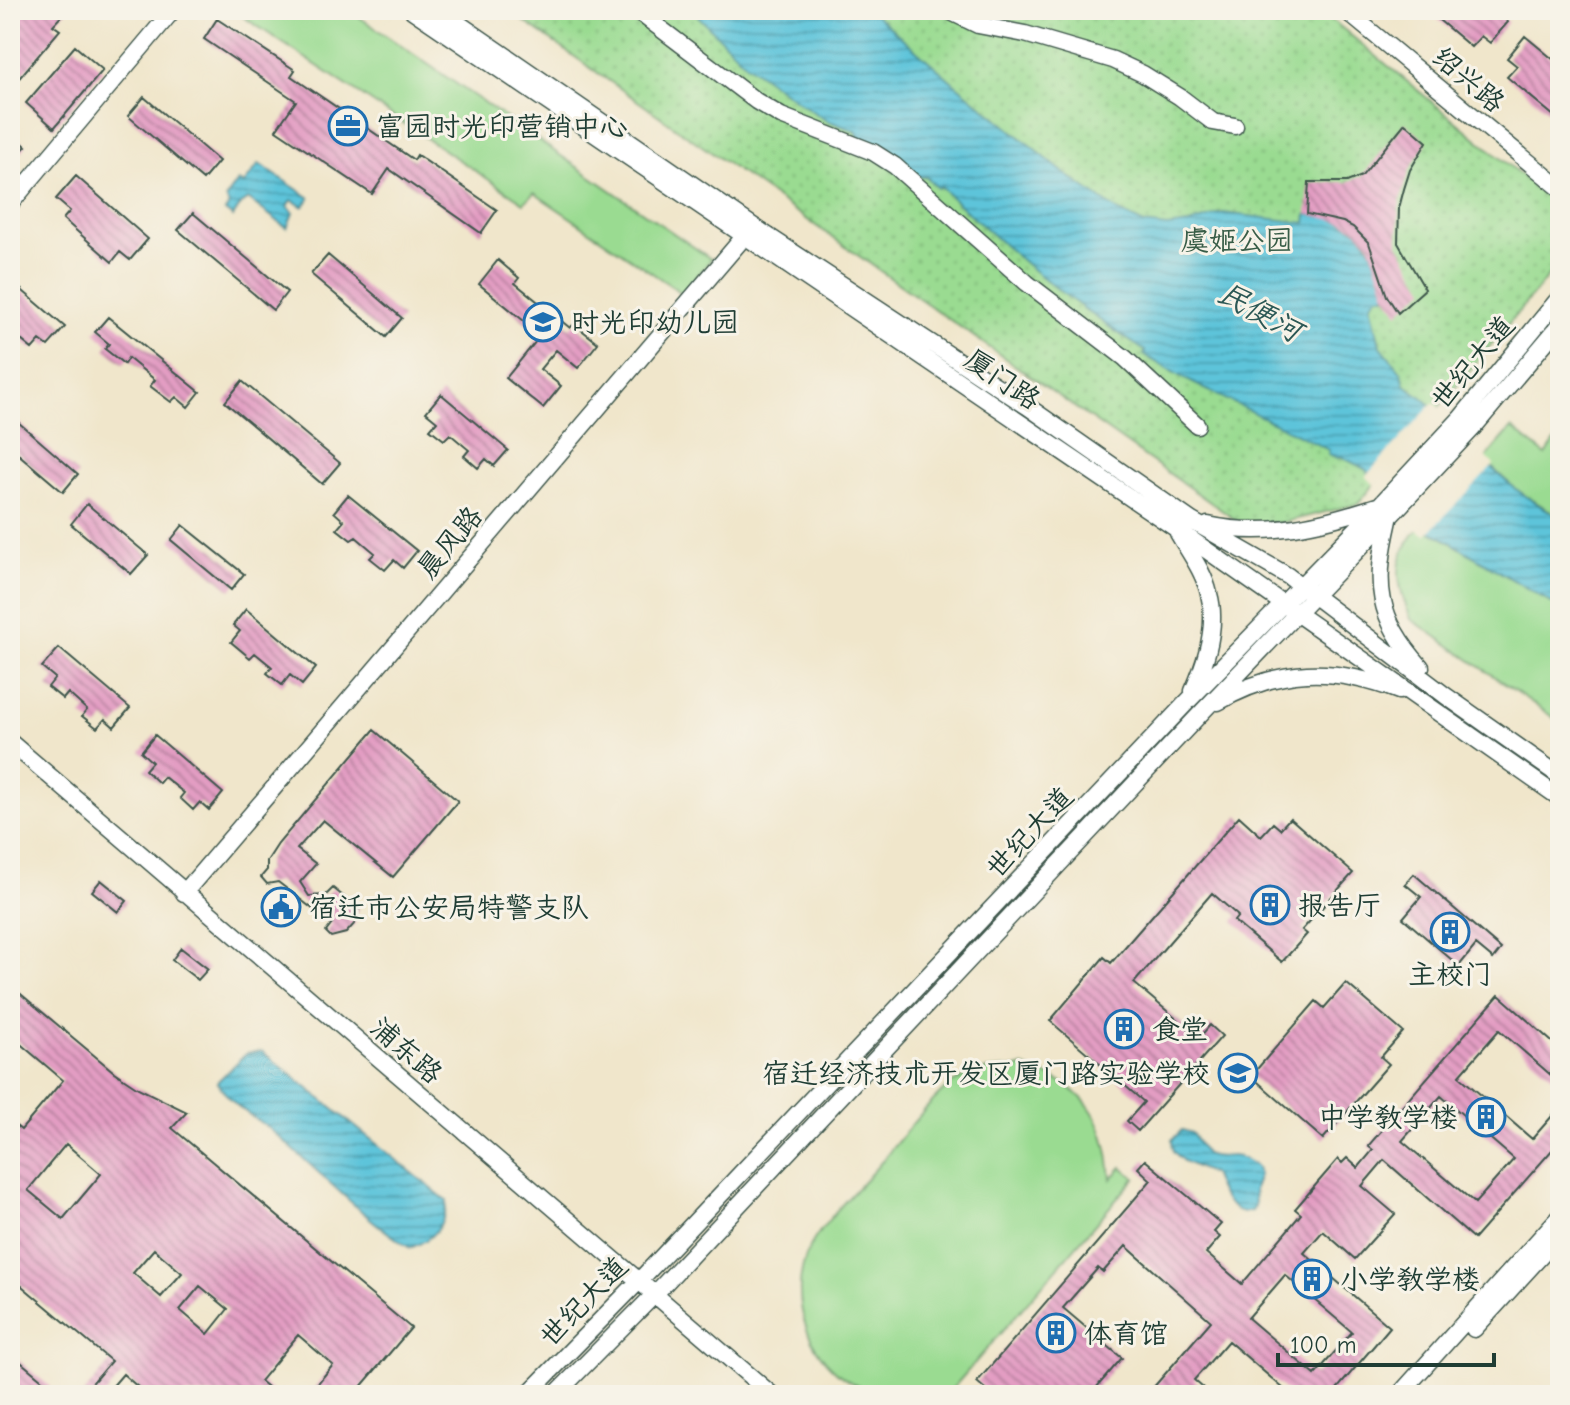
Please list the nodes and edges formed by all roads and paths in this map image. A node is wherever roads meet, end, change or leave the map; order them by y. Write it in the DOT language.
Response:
graph roads {
  1 [pos="173,10"];
  2 [pos="412,10"];
  3 [pos="439,10"];
  4 [pos="636,10"];
  5 [pos="947,10"];
  6 [pos="1345,10"];
  7 [pos="1235,126"];
  8 [pos="1560,188"];
  9 [pos="10,204"];
  10 [pos="749,231"];
  11 [pos="1560,297"];
  12 [pos="1560,325"];
  13 [pos="1466,424"];
  14 [pos="1197,425"];
  15 [pos="1388,508"];
  16 [pos="1192,521"];
  17 [pos="1175,528"];
  18 [pos="1309,591"];
  19 [pos="1291,609"];
  20 [pos="1446,696"];
  21 [pos="1421,699"];
  22 [pos="1196,706"];
  23 [pos="10,742"];
  24 [pos="1560,776"];
  25 [pos="1560,798"];
  26 [pos="184,893"];
  27 [pos="1560,1216"];
  28 [pos="1560,1235"];
  29 [pos="638,1282"];
  30 [pos="654,1295"];
  31 [pos="527,1395"];
  32 [pos="555,1395"];
  33 [pos="772,1395"];
  34 [pos="1399,1395"];
  35 [pos="1413,1395"];
  1 -- 9 [label="street"];
  2 -- 10 [label="street, 厦门路"];
  3 -- 10 [label="street, 厦门路"];
  4 -- 14 [label="street"];
  5 -- 7 [label="street"];
  6 -- 8 [label="street, 绍兴路"];
  10 -- 16 [label="street, 厦门路"];
  10 -- 17 [label="street, 厦门路"];
  10 -- 26 [label="street, 晨风路"];
  11 -- 13 [label="street, 世纪大道"];
  12 -- 13 [label="street, 世纪大道"];
  13 -- 15 [label="street, 世纪大道"];
  15 -- 16 [label="street"];
  15 -- 18 [label="street, 世纪大道"];
  15 -- 20 [label="street"];
  16 -- 18 [label="street, 厦门路"];
  17 -- 19 [label="street, 厦门路"];
  17 -- 22 [label="street"];
  18 -- 19 [label="street, 世纪大道"];
  18 -- 20 [label="street, 厦门路"];
  19 -- 21 [label="street, 厦门路"];
  19 -- 22 [label="street, 世纪大道"];
  20 -- 24 [label="street, 厦门路"];
  21 -- 22 [label="street"];
  21 -- 25 [label="street, 厦门路"];
  22 -- 29 [label="street, 世纪大道"];
  22 -- 30 [label="street, 世纪大道"];
  23 -- 26 [label="street, 浦东路"];
  26 -- 29 [label="street, 浦东路"];
  27 -- 34 [label="street"];
  28 -- 35 [label="street"];
  29 -- 30 [label="street, 浦东路"];
  29 -- 31 [label="street, 世纪大道"];
  30 -- 32 [label="street, 世纪大道"];
  30 -- 33 [label="street, 浦东路"];
}
